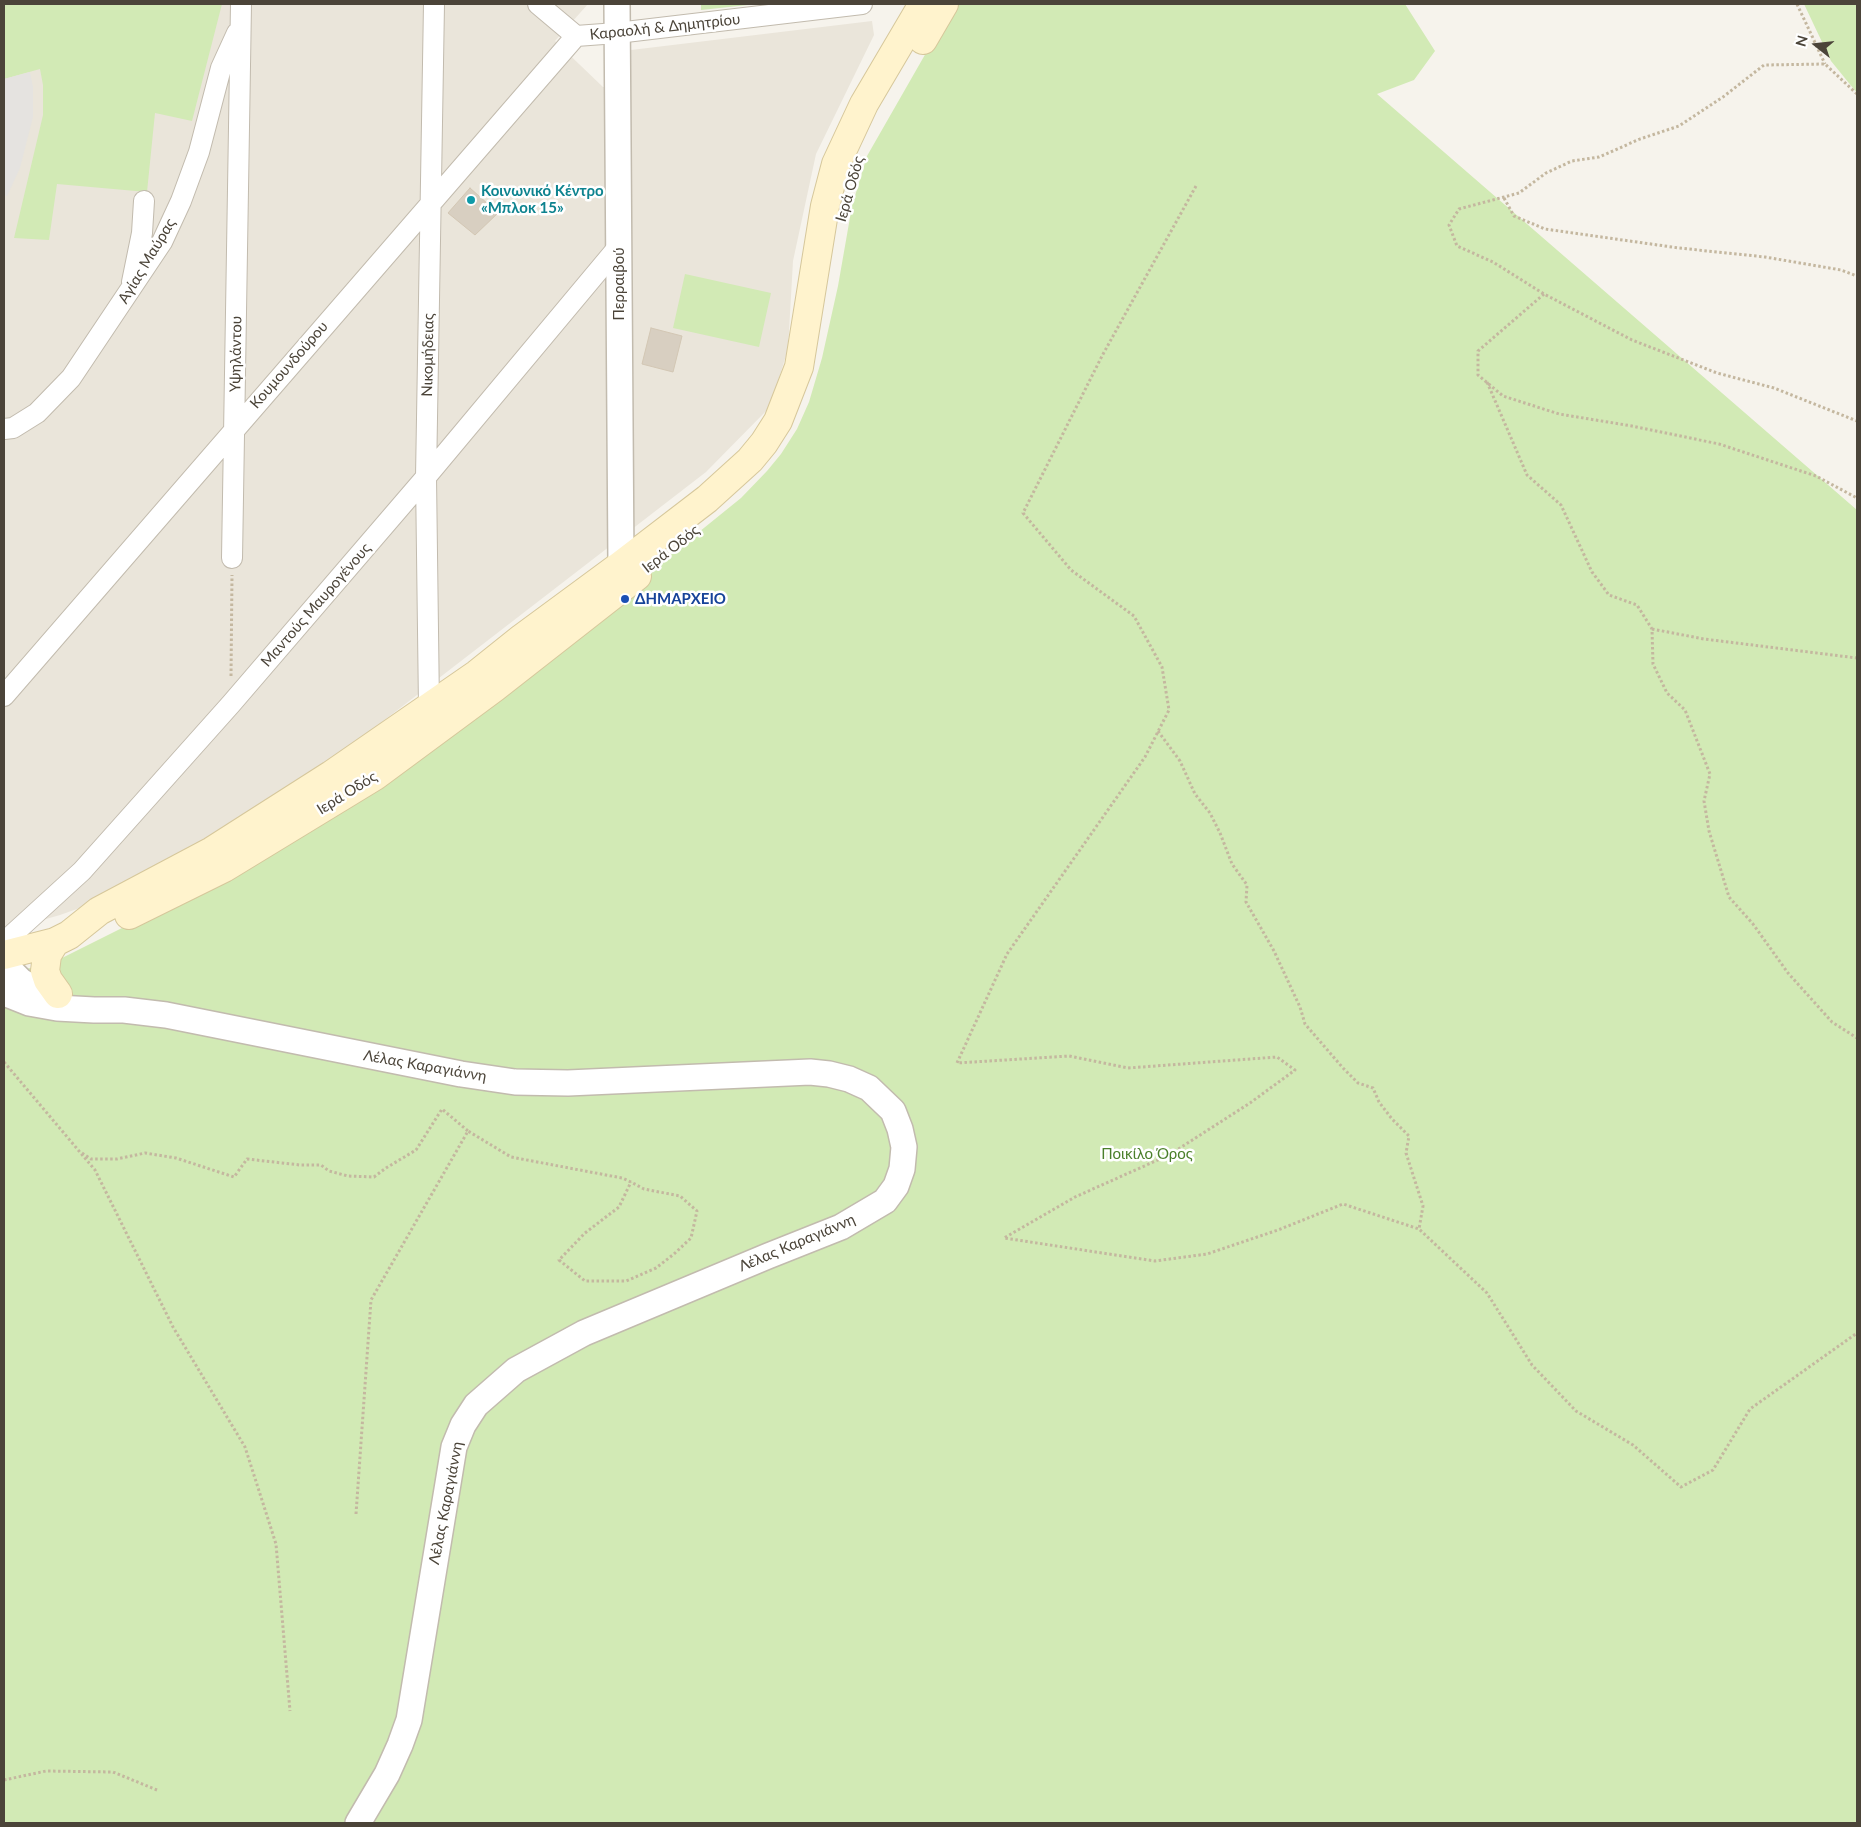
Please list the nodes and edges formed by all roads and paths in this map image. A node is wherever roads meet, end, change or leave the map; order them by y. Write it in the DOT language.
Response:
graph roads {
  1 [pos="241,4"];
  2 [pos="434,4"];
  3 [pos="538,4"];
  4 [pos="617,4"];
  5 [pos="862,4"];
  6 [pos="923,4"];
  7 [pos="944,4"];
  8 [pos="1797,4"];
  9 [pos="751,11"];
  10 [pos="241,25"];
  11 [pos="617,33"];
  12 [pos="576,36"];
  13 [pos="1825,64"];
  14 [pos="1857,94"];
  15 [pos="1196,186"];
  16 [pos="1504,198"];
  17 [pos="144,201"];
  18 [pos="431,203"];
  19 [pos="619,246"];
  20 [pos="1857,276"];
  21 [pos="130,291"];
  22 [pos="1544,294"];
  23 [pos="1487,382"];
  24 [pos="1857,421"];
  25 [pos="234,428"];
  26 [pos="4,429"];
  27 [pos="426,476"];
  28 [pos="1857,498"];
  29 [pos="232,558"];
  30 [pos="621,565"];
  31 [pos="1652,630"];
  32 [pos="1857,658"];
  33 [pos="4,696"];
  34 [pos="231,704"];
  35 [pos="429,707"];
  36 [pos="1158,731"];
  37 [pos="62,938"];
  38 [pos="5,955"];
  39 [pos="4,993"];
  40 [pos="58,994"];
  41 [pos="124,1010"];
  42 [pos="1857,1038"];
  43 [pos="4,1062"];
  44 [pos="468,1130"];
  45 [pos="79,1152"];
  46 [pos="631,1182"];
  47 [pos="1419,1229"];
  48 [pos="1857,1333"];
  49 [pos="356,1514"];
  50 [pos="290,1711"];
  51 [pos="4,1780"];
  52 [pos="157,1790"];
  53 [pos="358,1823"];
  1 -- 10 [label="street, Υψηλάντου"];
  2 -- 18 [label="street, Νικομήδειας"];
  3 -- 12 [label="street, Καραολή & Δημητρίου"];
  4 -- 11 [label="street, Περραιβού"];
  5 -- 9 [label="street, Καραολή & Δημητρίου"];
  6 -- 30 [label="main road, Ιερά Οδός"];
  7 -- 37 [label="main road, Ιερά Οδός"];
  8 -- 13 [label="path"];
  9 -- 11 [label="street, Καραολή & Δημητρίου"];
  10 -- 21 [label="street, Αγίας Μαύρας"];
  10 -- 25 [label="street, Υψηλάντου"];
  11 -- 12 [label="street, Καραολή & Δημητρίου"];
  11 -- 19 [label="street, Περραιβού"];
  12 -- 18 [label="street, Κουμουνδούρου"];
  13 -- 14 [label="path"];
  13 -- 16 [label="path"];
  15 -- 36 [label="path"];
  16 -- 20 [label="path"];
  16 -- 22 [label="path"];
  17 -- 21 [label="street"];
  18 -- 25 [label="street, Κουμουνδούρου"];
  18 -- 27 [label="street, Νικομήδειας"];
  19 -- 27 [label="street, Μαντούς Μαυρογένους"];
  19 -- 30 [label="street, Περραιβού"];
  21 -- 26 [label="street, Αγίας Μαύρας"];
  22 -- 23 [label="path"];
  22 -- 24 [label="path"];
  23 -- 28 [label="path"];
  23 -- 31 [label="path"];
  25 -- 29 [label="street, Υψηλάντου"];
  25 -- 33 [label="street, Κουμουνδούρου"];
  27 -- 34 [label="street, Μαντούς Μαυρογένους"];
  27 -- 35 [label="street, Νικομήδειας"];
  29 -- 34 [label="path"];
  30 -- 35 [label="main road, Ιερά Οδός"];
  31 -- 32 [label="path"];
  31 -- 42 [label="path"];
  34 -- 38 [label="street, Μαντούς Μαυρογένους"];
  35 -- 37 [label="main road, Ιερά Οδός"];
  36 -- 47 [label="path"];
  36 -- 47 [label="path"];
  37 -- 38 [label="main road, Ιερά Οδός"];
  37 -- 40 [label="main road"];
  38 -- 40 [label="street, Λέλας Καραγιάννη"];
  39 -- 41 [label="street, Λέλας Καραγιάννη"];
  40 -- 41 [label="street, Λέλας Καραγιάννη"];
  41 -- 53 [label="street, Λέλας Καραγιάννη"];
  43 -- 45 [label="path"];
  44 -- 45 [label="path"];
  44 -- 46 [label="path"];
  44 -- 49 [label="path"];
  45 -- 50 [label="path"];
  46 -- 46 [label="path"];
  47 -- 48 [label="path"];
  51 -- 52 [label="path"];
}
